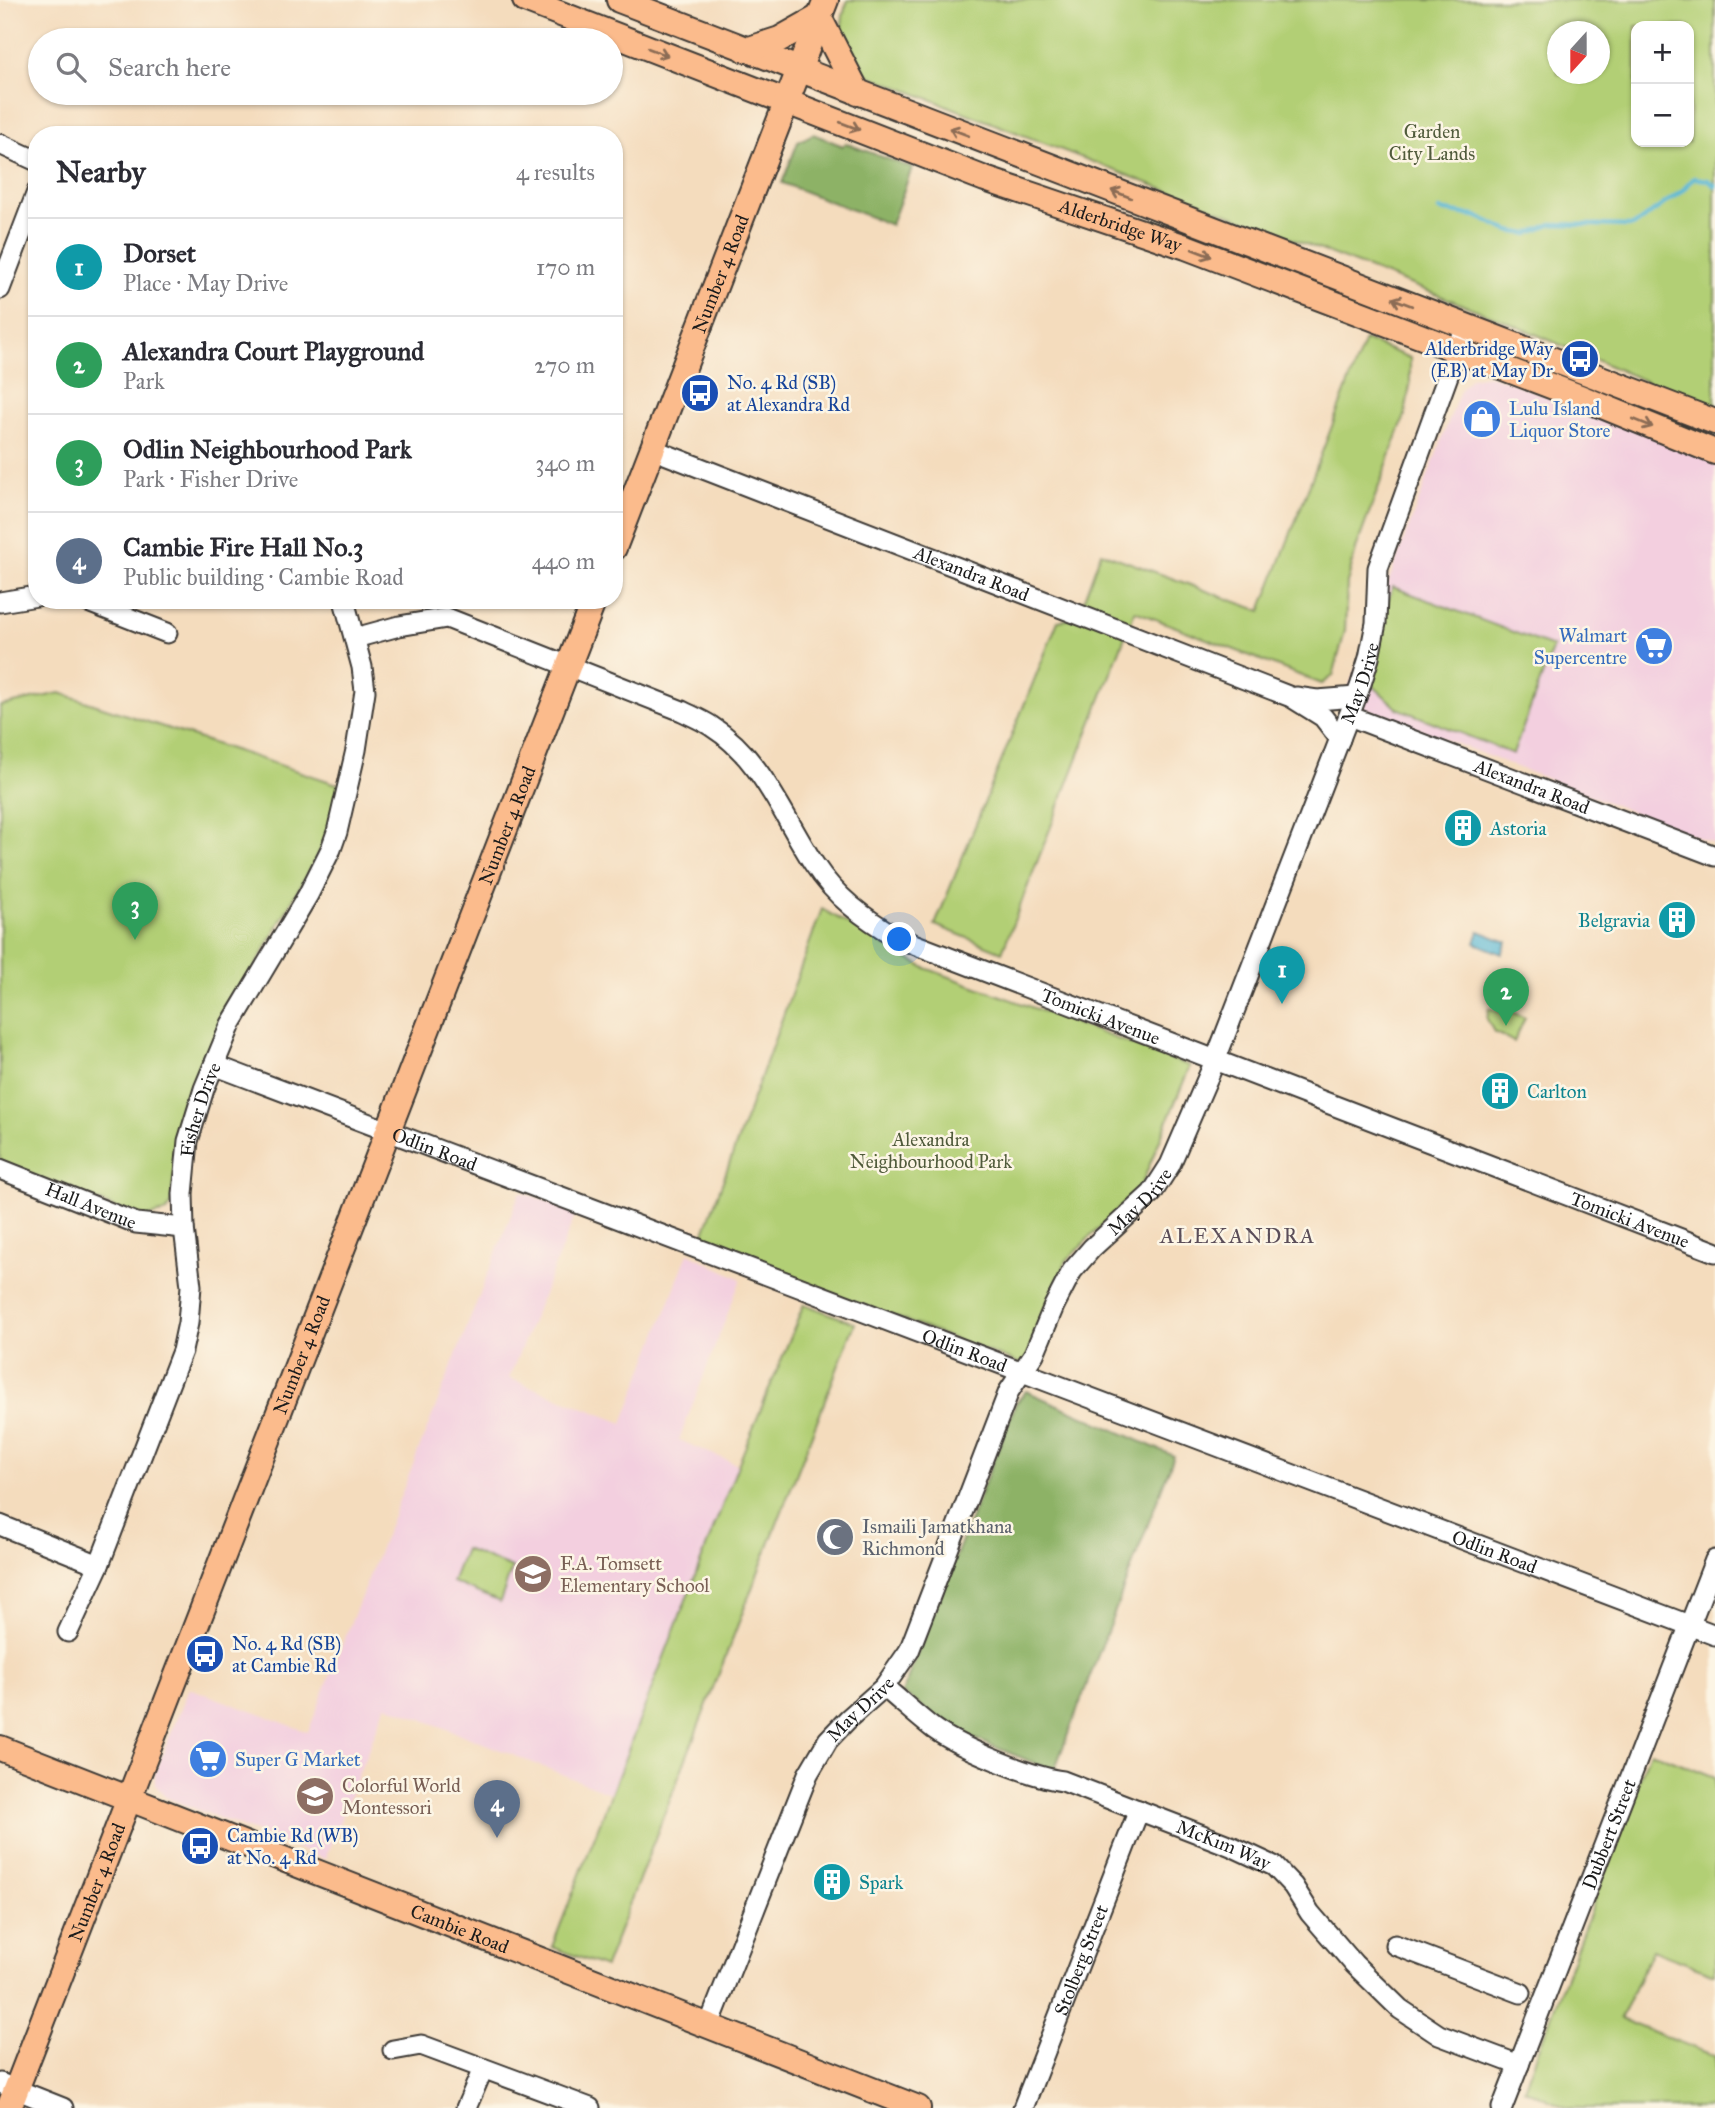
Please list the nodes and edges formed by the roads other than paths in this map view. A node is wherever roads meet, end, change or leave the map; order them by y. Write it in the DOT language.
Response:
graph roads {
  1 [pos="526,0"];
  2 [pos="620,0"];
  3 [pos="822,9"];
  4 [pos="597,28"];
  5 [pos="623,38"];
  6 [pos="746,50"];
  7 [pos="798,70"];
  8 [pos="858,93"];
  9 [pos="786,102"];
  10 [pos="0,144"];
  11 [pos="28,156"];
  12 [pos="28,216"];
  13 [pos="0,289"];
  14 [pos="1466,327"];
  15 [pos="1457,350"];
  16 [pos="1715,422"];
  17 [pos="652,449"];
  18 [pos="1715,452"];
  19 [pos="623,525"];
  20 [pos="28,597"];
  21 [pos="0,602"];
  22 [pos="106,609"];
  23 [pos="347,609"];
  24 [pos="591,609"];
  25 [pos="167,633"];
  26 [pos="355,638"];
  27 [pos="569,666"];
  28 [pos="1291,696"];
  29 [pos="1356,697"];
  30 [pos="1349,716"];
  31 [pos="1340,740"];
  32 [pos="1715,856"];
  33 [pos="1215,1061"];
  34 [pos="214,1065"];
  35 [pos="388,1130"];
  36 [pos="0,1169"];
  37 [pos="184,1228"];
  38 [pos="1715,1252"];
  39 [pos="1023,1371"];
  40 [pos="0,1525"];
  41 [pos="1715,1560"];
  42 [pos="99,1565"];
  43 [pos="1690,1626"];
  44 [pos="68,1632"];
  45 [pos="1715,1635"];
  46 [pos="884,1687"];
  47 [pos="0,1748"];
  48 [pos="128,1798"];
  49 [pos="1139,1810"];
  50 [pos="1395,1945"];
  51 [pos="1521,1993"];
  52 [pos="709,2025"];
  53 [pos="393,2050"];
  54 [pos="1519,2065"];
  55 [pos="483,2069"];
  56 [pos="8,2093"];
  57 [pos="63,2108"];
  58 [pos="467,2108"];
  59 [pos="590,2108"];
  60 [pos="918,2108"];
  61 [pos="1023,2108"];
  62 [pos="1502,2108"];
  1 -- 4 [label="main road, Alderbridge Way, one-way"];
  2 -- 6 [label="main road, Alderbridge Way"];
  3 -- 6 [label="main road"];
  3 -- 7 [label="main road, Number 4 Road"];
  3 -- 8 [label="main road"];
  5 -- 9 [label="main road, Alderbridge Way, one-way"];
  6 -- 7 [label="main road, Alderbridge Way"];
  7 -- 8 [label="main road, Alderbridge Way"];
  7 -- 9 [label="main road, Number 4 Road"];
  14 -- 8 [label="main road, Alderbridge Way, one-way"];
  9 -- 15 [label="main road, Alderbridge Way, one-way"];
  9 -- 17 [label="main road, Number 4 Road"];
  10 -- 11 [label="street"];
  12 -- 13 [label="street"];
  14 -- 15 [label="street, May Drive"];
  14 -- 16 [label="main road, Alderbridge Way"];
  15 -- 18 [label="main road, Alderbridge Way, one-way"];
  15 -- 29 [label="street, May Drive"];
  17 -- 19 [label="main road, Number 4 Road"];
  17 -- 28 [label="street, Alexandra Road"];
  20 -- 21 [label="street"];
  22 -- 25 [label="street"];
  23 -- 26 [label="street, Fisher Drive"];
  24 -- 27 [label="main road, Number 4 Road"];
  26 -- 27 [label="street, Tomicki Avenue"];
  26 -- 34 [label="street, Fisher Drive"];
  27 -- 33 [label="street, Tomicki Avenue"];
  27 -- 35 [label="main road, Number 4 Road"];
  28 -- 29 [label="street, Alexandra Road"];
  28 -- 31 [label="street, Alexandra Road"];
  29 -- 30 [label="street, May Drive"];
  30 -- 31 [label="street, May Drive"];
  30 -- 32 [label="street, Alexandra Road"];
  31 -- 33 [label="street, May Drive"];
  33 -- 38 [label="street, Tomicki Avenue"];
  33 -- 39 [label="street, May Drive"];
  34 -- 35 [label="street, Odlin Road"];
  34 -- 37 [label="street, Fisher Drive"];
  35 -- 39 [label="street, Odlin Road"];
  35 -- 48 [label="main road, Number 4 Road"];
  36 -- 37 [label="street, Hall Avenue"];
  37 -- 42 [label="street, Fisher Drive"];
  39 -- 43 [label="street, Odlin Road"];
  39 -- 46 [label="street, May Drive"];
  40 -- 42 [label="street"];
  41 -- 43 [label="street, Dubbert Street"];
  42 -- 44 [label="street, Fisher Drive"];
  43 -- 45 [label="street, Odlin Road"];
  43 -- 54 [label="street, Dubbert Street"];
  46 -- 49 [label="street, McKim Way"];
  46 -- 52 [label="street, May Drive"];
  47 -- 48 [label="main road, Cambie Road"];
  48 -- 52 [label="main road, Cambie Road"];
  48 -- 56 [label="main road, Number 4 Road"];
  49 -- 54 [label="street, McKim Way"];
  49 -- 61 [label="street, Stolberg Street"];
  50 -- 51 [label="street"];
  52 -- 60 [label="main road, Cambie Road"];
  53 -- 55 [label="street"];
  54 -- 62 [label="street, Dubbert Street"];
  55 -- 58 [label="street"];
  55 -- 59 [label="street"];
  56 -- 57 [label="street"];
}
